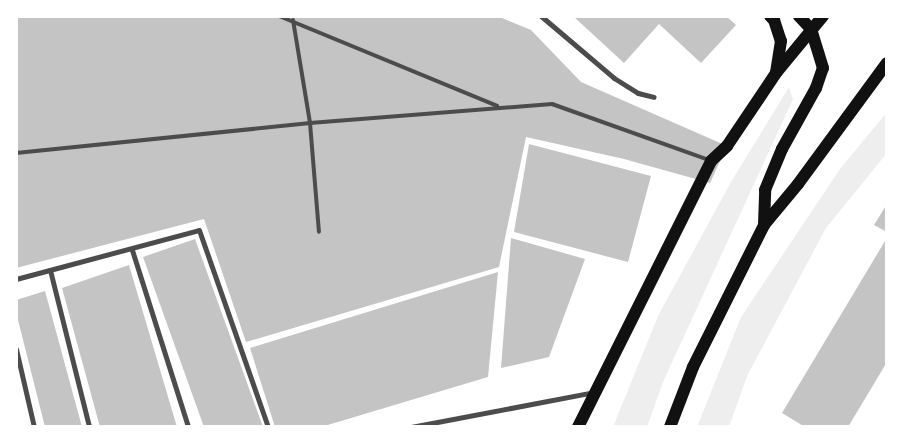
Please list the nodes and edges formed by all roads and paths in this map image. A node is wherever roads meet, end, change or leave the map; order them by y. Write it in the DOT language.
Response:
graph roads {
  1 [pos="280,16"];
  2 [pos="541,16"];
  3 [pos="770,16"];
  4 [pos="799,16"];
  5 [pos="823,16"];
  6 [pos="293,20"];
  7 [pos="811,29"];
  8 [pos="887,63"];
  9 [pos="776,73"];
  10 [pos="654,98"];
  11 [pos="499,107"];
  12 [pos="310,123"];
  13 [pos="16,153"];
  14 [pos="711,161"];
  15 [pos="764,225"];
  16 [pos="319,232"];
  17 [pos="132,250"];
  18 [pos="50,270"];
  19 [pos="16,279"];
  20 [pos="16,349"];
  21 [pos="597,391"];
  22 [pos="34,427"];
  23 [pos="89,427"];
  24 [pos="188,427"];
  25 [pos="268,427"];
  26 [pos="411,427"];
  27 [pos="578,427"];
  28 [pos="670,427"];
  1 -- 6 [label="lane"];
  2 -- 10 [label="street"];
  3 -- 9 [label="main road"];
  4 -- 7 [label="main road"];
  5 -- 7 [label="main road"];
  6 -- 11 [label="lane"];
  6 -- 12 [label="lane"];
  7 -- 9 [label="main road"];
  7 -- 15 [label="main road"];
  8 -- 15 [label="main road"];
  9 -- 14 [label="main road"];
  11 -- 12 [label="lane"];
  11 -- 14 [label="lane"];
  12 -- 13 [label="lane"];
  12 -- 16 [label="lane"];
  14 -- 21 [label="main road"];
  15 -- 28 [label="main road"];
  17 -- 18 [label="street"];
  17 -- 24 [label="street"];
  17 -- 25 [label="street"];
  18 -- 19 [label="street"];
  18 -- 23 [label="street"];
  20 -- 22 [label="street"];
  21 -- 26 [label="street"];
  21 -- 27 [label="main road"];
}
